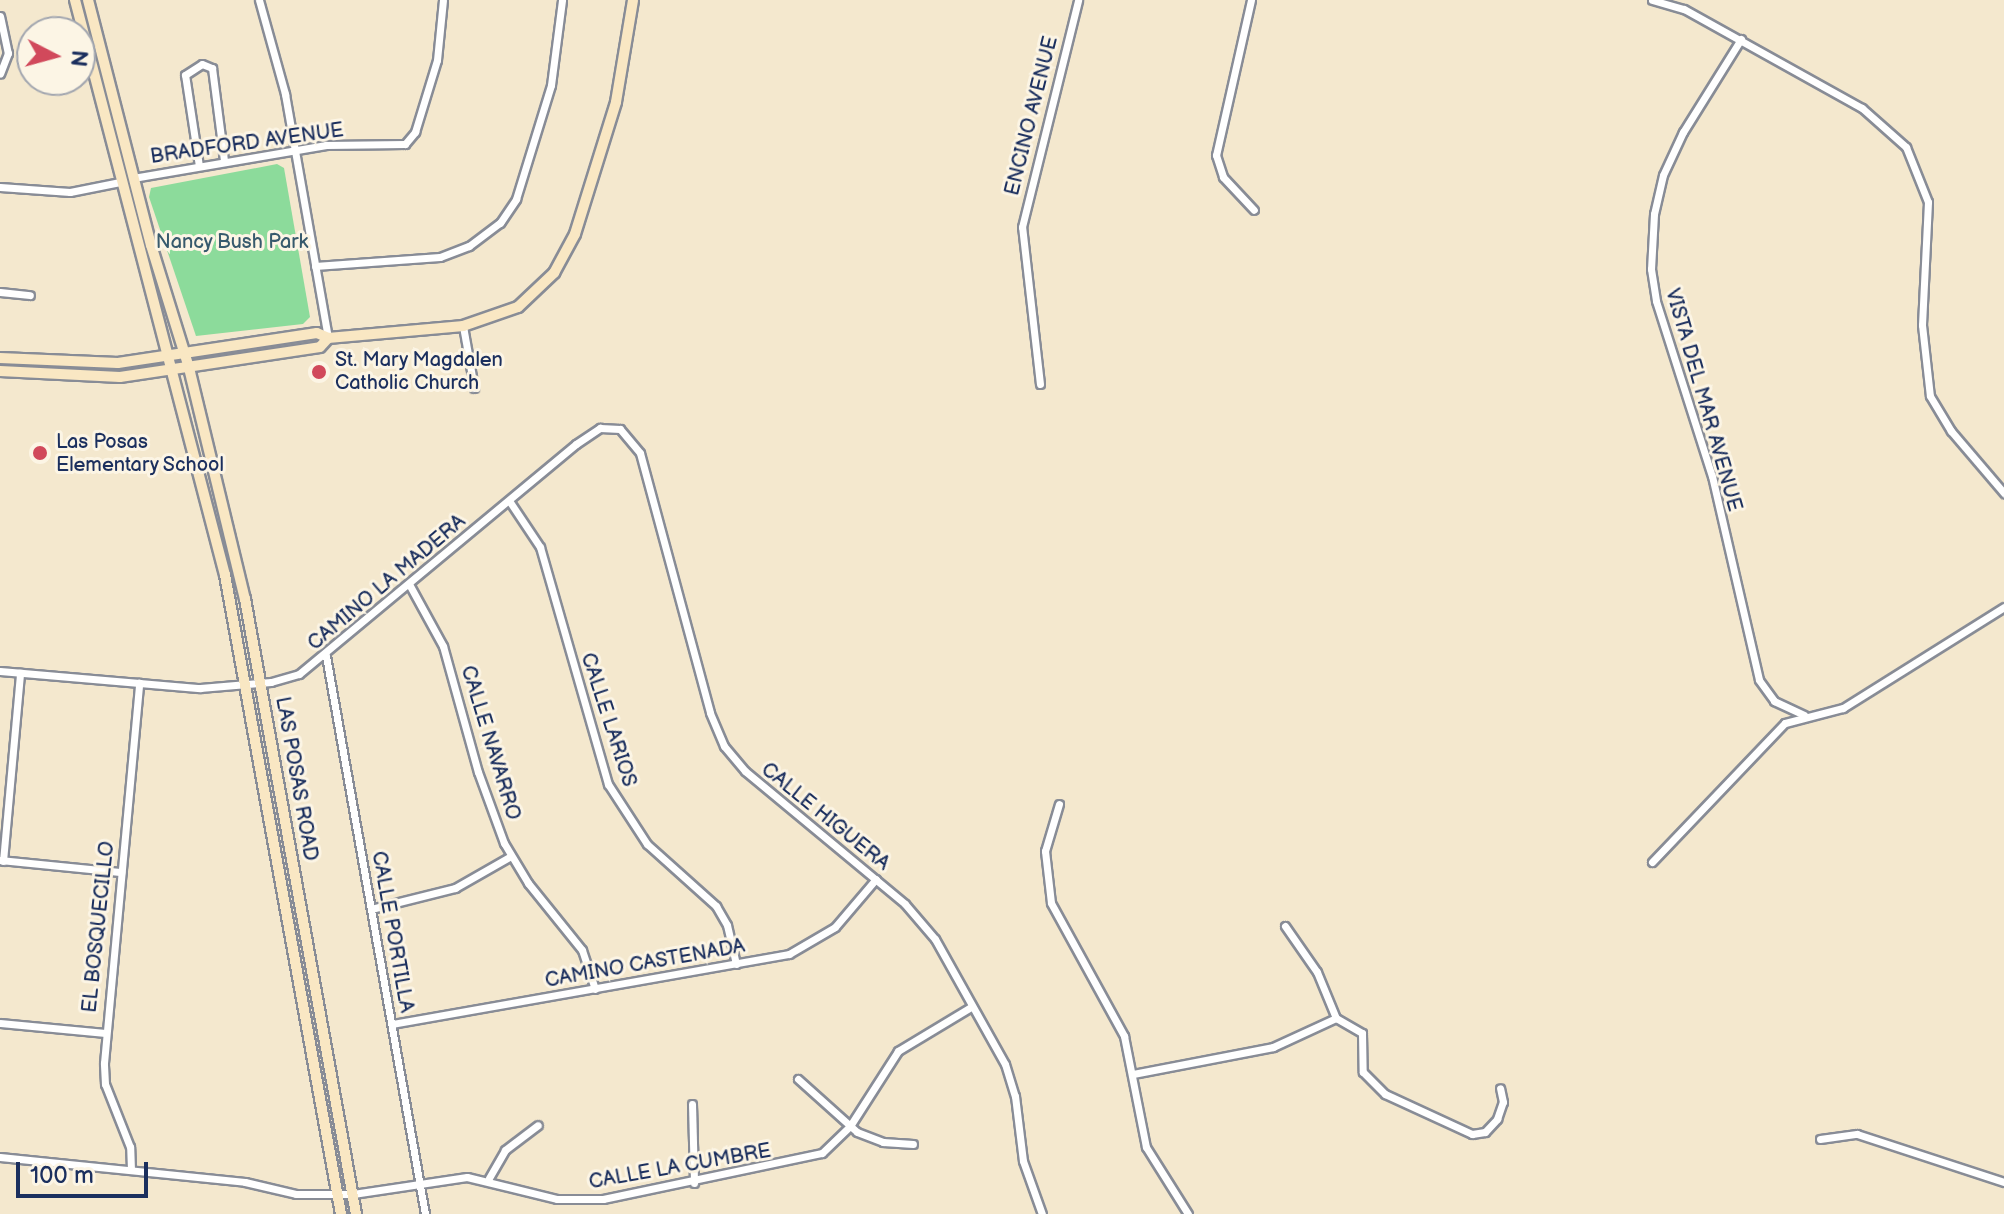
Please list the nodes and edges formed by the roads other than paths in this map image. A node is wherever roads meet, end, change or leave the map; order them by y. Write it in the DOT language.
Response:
graph roads {
  1 [pos="75,0"];
  2 [pos="88,0"];
  3 [pos="259,0"];
  4 [pos="443,0"];
  5 [pos="562,0"];
  6 [pos="633,0"];
  7 [pos="1078,0"];
  8 [pos="1251,0"];
  9 [pos="1652,0"];
  10 [pos="0,16"];
  11 [pos="1741,39"];
  12 [pos="0,74"];
  13 [pos="294,150"];
  14 [pos="224,161"];
  15 [pos="199,166"];
  16 [pos="133,178"];
  17 [pos="120,182"];
  18 [pos="0,187"];
  19 [pos="1254,210"];
  20 [pos="315,266"];
  21 [pos="0,292"];
  22 [pos="30,295"];
  23 [pos="463,326"];
  24 [pos="328,338"];
  25 [pos="186,353"];
  26 [pos="166,357"];
  27 [pos="0,358"];
  28 [pos="189,368"];
  29 [pos="170,370"];
  30 [pos="0,371"];
  31 [pos="1040,384"];
  32 [pos="474,388"];
  33 [pos="620,429"];
  34 [pos="2004,493"];
  35 [pos="510,502"];
  36 [pos="409,584"];
  37 [pos="2004,607"];
  38 [pos="326,656"];
  39 [pos="0,671"];
  40 [pos="20,673"];
  41 [pos="139,683"];
  42 [pos="260,683"];
  43 [pos="247,685"];
  44 [pos="1804,715"];
  45 [pos="1059,804"];
  46 [pos="511,856"];
  47 [pos="1,860"];
  48 [pos="1652,862"];
  49 [pos="121,872"];
  50 [pos="876,879"];
  51 [pos="371,909"];
  52 [pos="1285,926"];
  53 [pos="736,964"];
  54 [pos="595,989"];
  55 [pos="971,1007"];
  56 [pos="1336,1018"];
  57 [pos="0,1023"];
  58 [pos="392,1024"];
  59 [pos="105,1033"];
  60 [pos="1133,1074"];
  61 [pos="798,1079"];
  62 [pos="1500,1088"];
  63 [pos="692,1104"];
  64 [pos="538,1125"];
  65 [pos="850,1126"];
  66 [pos="1820,1139"];
  67 [pos="913,1144"];
  68 [pos="0,1157"];
  69 [pos="131,1170"];
  70 [pos="489,1178"];
  71 [pos="2004,1182"];
  72 [pos="694,1183"];
  73 [pos="420,1184"];
  74 [pos="353,1194"];
  75 [pos="338,1195"];
  76 [pos="341,1214"];
  77 [pos="356,1214"];
  78 [pos="425,1214"];
  79 [pos="1042,1214"];
  80 [pos="1188,1214"];
  1 -- 17 [label="main road, LAS POSAS ROAD"];
  2 -- 16 [label="main road, LAS POSAS ROAD"];
  3 -- 13 [label="street"];
  4 -- 13 [label="street, BRADFORD AVENUE"];
  5 -- 20 [label="street"];
  6 -- 23 [label="main road"];
  7 -- 31 [label="street, ENCINO AVENUE"];
  8 -- 19 [label="street"];
  9 -- 11 [label="street"];
  10 -- 12 [label="street"];
  11 -- 34 [label="street"];
  11 -- 44 [label="street, VISTA DEL MAR AVENUE"];
  13 -- 14 [label="street, BRADFORD AVENUE"];
  13 -- 20 [label="street"];
  14 -- 15 [label="street, BRADFORD AVENUE"];
  14 -- 15 [label="street"];
  15 -- 16 [label="street, BRADFORD AVENUE"];
  16 -- 25 [label="main road, LAS POSAS ROAD"];
  17 -- 18 [label="street"];
  17 -- 26 [label="main road, LAS POSAS ROAD"];
  20 -- 24 [label="street"];
  21 -- 22 [label="street"];
  23 -- 24 [label="main road"];
  23 -- 32 [label="street"];
  24 -- 25 [label="main road"];
  24 -- 28 [label="main road"];
  25 -- 26 [label="main road"];
  25 -- 28 [label="main road, LAS POSAS ROAD"];
  26 -- 27 [label="main road"];
  26 -- 29 [label="main road, LAS POSAS ROAD"];
  28 -- 29 [label="main road"];
  28 -- 42 [label="main road, LAS POSAS ROAD"];
  29 -- 30 [label="main road"];
  29 -- 43 [label="main road, LAS POSAS ROAD"];
  33 -- 35 [label="street, CAMINO LA MADERA"];
  33 -- 50 [label="street, CALLE HIGUERA"];
  35 -- 36 [label="street, CAMINO LA MADERA"];
  35 -- 53 [label="street, CALLE LARIOS"];
  36 -- 38 [label="street, CAMINO LA MADERA"];
  36 -- 46 [label="street, CALLE NAVARRO"];
  37 -- 44 [label="street"];
  38 -- 42 [label="street, CAMINO LA MADERA"];
  38 -- 51 [label="street, CALLE PORTILLA"];
  39 -- 40 [label="street, CAMINO LA MADERA"];
  40 -- 41 [label="street, CAMINO LA MADERA"];
  40 -- 47 [label="street"];
  41 -- 43 [label="street, CAMINO LA MADERA"];
  41 -- 49 [label="street, EL BOSQUECILLO"];
  42 -- 43 [label="street, CAMINO LA MADERA"];
  42 -- 74 [label="main road, LAS POSAS ROAD"];
  43 -- 75 [label="main road, LAS POSAS ROAD"];
  44 -- 48 [label="street"];
  45 -- 60 [label="street"];
  46 -- 51 [label="street"];
  46 -- 54 [label="street, CALLE NAVARRO"];
  47 -- 49 [label="street"];
  49 -- 59 [label="street, EL BOSQUECILLO"];
  50 -- 53 [label="street, CAMINO CASTENADA"];
  50 -- 55 [label="street, CALLE HIGUERA"];
  51 -- 58 [label="street, CALLE PORTILLA"];
  52 -- 56 [label="street"];
  53 -- 54 [label="street, CAMINO CASTENADA"];
  54 -- 58 [label="street, CAMINO CASTENADA"];
  55 -- 65 [label="street, CALLE LA CUMBRE"];
  55 -- 79 [label="street, CALLE HIGUERA"];
  56 -- 60 [label="street"];
  56 -- 62 [label="street"];
  57 -- 59 [label="street"];
  58 -- 73 [label="street, CALLE PORTILLA"];
  59 -- 69 [label="street, EL BOSQUECILLO"];
  60 -- 80 [label="street"];
  61 -- 65 [label="street"];
  63 -- 72 [label="street"];
  64 -- 70 [label="street"];
  65 -- 67 [label="street"];
  65 -- 72 [label="street, CALLE LA CUMBRE"];
  66 -- 71 [label="street"];
  68 -- 69 [label="street, CALLE LA CUMBRE"];
  69 -- 75 [label="street, CALLE LA CUMBRE"];
  70 -- 72 [label="street, CALLE LA CUMBRE"];
  70 -- 73 [label="street, CALLE LA CUMBRE"];
  73 -- 74 [label="street, CALLE LA CUMBRE"];
  73 -- 78 [label="street, CALLE PORTILLA"];
  74 -- 75 [label="street, CALLE LA CUMBRE"];
  74 -- 77 [label="main road, LAS POSAS ROAD"];
  75 -- 76 [label="main road, LAS POSAS ROAD"];
}
